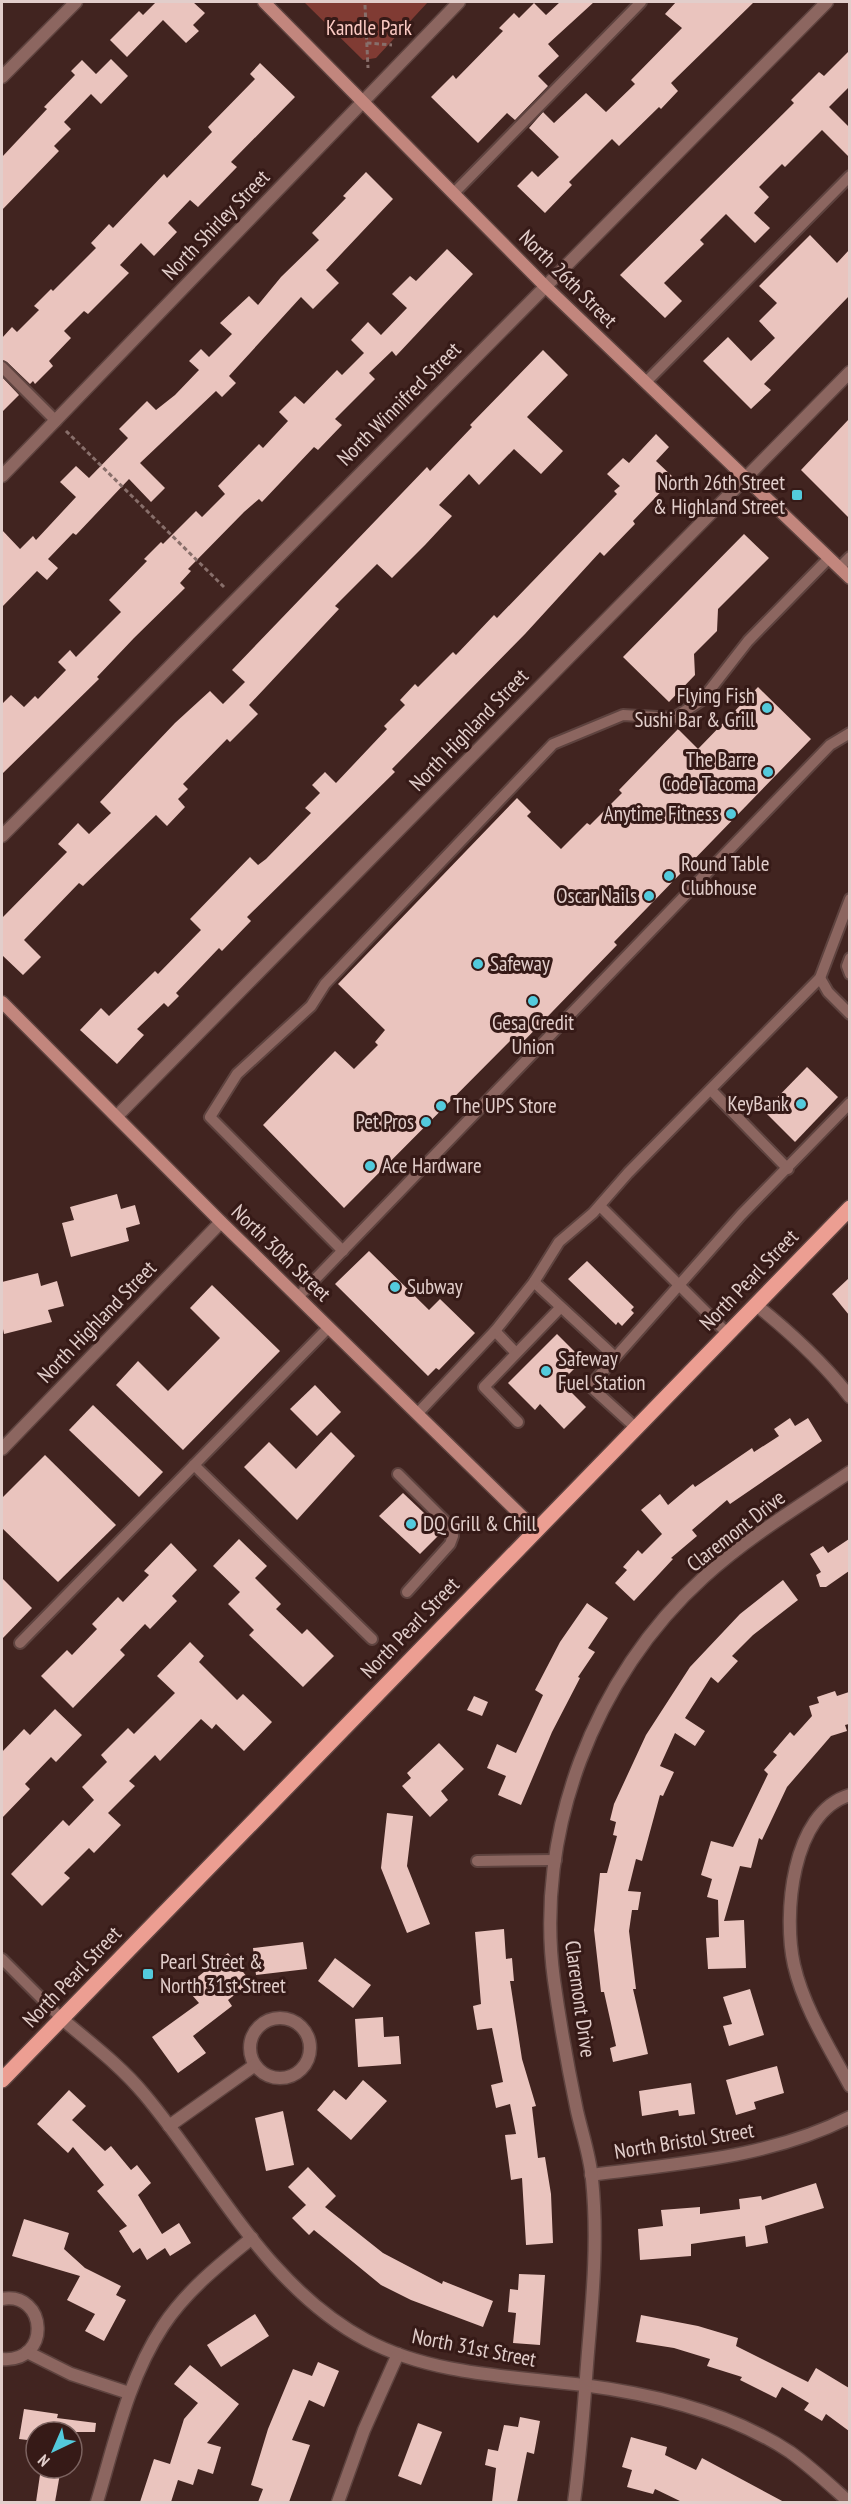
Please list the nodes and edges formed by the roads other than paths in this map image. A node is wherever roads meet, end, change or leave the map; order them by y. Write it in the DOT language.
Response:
graph roads {
  1 [pos="76,2"];
  2 [pos="264,2"];
  3 [pos="459,2"];
  4 [pos="641,2"];
  5 [pos="827,2"];
  6 [pos="2,77"];
  7 [pos="364,100"];
  8 [pos="849,176"];
  9 [pos="454,192"];
  10 [pos="544,285"];
  11 [pos="2,367"];
  12 [pos="849,372"];
  13 [pos="646,382"];
  14 [pos="56,421"];
  15 [pos="2,476"];
  16 [pos="745,477"];
  17 [pos="849,557"];
  18 [pos="829,558"];
  19 [pos="839,568"];
  20 [pos="849,578"];
  21 [pos="849,733"];
  22 [pos="2,836"];
  23 [pos="849,899"];
  24 [pos="849,958"];
  25 [pos="849,974"];
  26 [pos="820,978"];
  27 [pos="2,1002"];
  28 [pos="849,1014"];
  29 [pos="711,1090"];
  30 [pos="849,1103"];
  31 [pos="117,1116"];
  32 [pos="788,1169"];
  33 [pos="600,1206"];
  34 [pos="849,1208"];
  35 [pos="221,1222"];
  36 [pos="343,1251"];
  37 [pos="534,1282"];
  38 [pos="678,1284"];
  39 [pos="298,1297"];
  40 [pos="755,1304"];
  41 [pos="560,1308"];
  42 [pos="329,1327"];
  43 [pos="495,1331"];
  44 [pos="727,1333"];
  45 [pos="516,1353"];
  46 [pos="614,1356"];
  47 [pos="849,1397"];
  48 [pos="417,1414"];
  49 [pos="518,1422"];
  50 [pos="635,1427"];
  51 [pos="2,1449"];
  52 [pos="194,1465"];
  53 [pos="849,1472"];
  54 [pos="398,1474"];
  55 [pos="536,1529"];
  56 [pos="406,1592"];
  57 [pos="372,1639"];
  58 [pos="20,1643"];
  59 [pos="849,1795"];
  60 [pos="556,1860"];
  61 [pos="477,1861"];
  62 [pos="2,1959"];
  63 [pos="61,2018"];
  64 [pos="255,2065"];
  65 [pos="2,2080"];
  66 [pos="849,2086"];
  67 [pos="849,2117"];
  68 [pos="169,2126"];
  69 [pos="591,2175"];
  70 [pos="252,2238"];
  71 [pos="2,2300"];
  72 [pos="27,2352"];
  73 [pos="398,2354"];
  74 [pos="2,2359"];
  75 [pos="585,2386"];
  76 [pos="129,2393"];
  77 [pos="97,2502"];
  78 [pos="338,2502"];
  79 [pos="574,2502"];
  80 [pos="849,2502"];
  1 -- 6 [label="street"];
  2 -- 7 [label="street, North 26th Street"];
  3 -- 7 [label="street, North Shirley Street"];
  4 -- 9 [label="lane"];
  5 -- 10 [label="street, North Winnifred Street"];
  7 -- 9 [label="street, North 26th Street"];
  7 -- 14 [label="street, North Shirley Street"];
  8 -- 13 [label="lane"];
  9 -- 10 [label="street, North 26th Street"];
  10 -- 13 [label="street, North 26th Street"];
  10 -- 22 [label="street, North Winnifred Street"];
  11 -- 14 [label="lane"];
  12 -- 16 [label="street, North Highland Street"];
  13 -- 16 [label="street, North 26th Street"];
  14 -- 15 [label="street, North Shirley Street"];
  16 -- 18 [label="street, North 26th Street"];
  16 -- 31 [label="street, North Highland Street"];
  17 -- 19 [label="lane"];
  18 -- 19 [label="street, North 26th Street"];
  18 -- 36 [label="lane"];
  19 -- 20 [label="street, North 26th Street"];
  21 -- 36 [label="lane"];
  23 -- 26 [label="lane"];
  24 -- 25 [label="lane"];
  26 -- 28 [label="lane"];
  26 -- 29 [label="lane"];
  27 -- 31 [label="street, North 30th Street"];
  29 -- 32 [label="lane"];
  29 -- 33 [label="lane"];
  30 -- 32 [label="lane"];
  31 -- 35 [label="street, North 30th Street"];
  32 -- 38 [label="lane"];
  33 -- 37 [label="lane"];
  33 -- 38 [label="lane"];
  34 -- 40 [label="main road, North Pearl Street"];
  35 -- 39 [label="street, North 30th Street"];
  35 -- 51 [label="street, North Highland Street"];
  36 -- 39 [label="lane"];
  37 -- 41 [label="lane"];
  37 -- 43 [label="lane"];
  38 -- 44 [label="lane"];
  38 -- 46 [label="lane"];
  39 -- 42 [label="street, North 30th Street"];
  40 -- 44 [label="main road, North Pearl Street"];
  40 -- 47 [label="street"];
  41 -- 45 [label="lane"];
  41 -- 46 [label="lane"];
  42 -- 48 [label="street, North 30th Street"];
  42 -- 52 [label="lane"];
  43 -- 45 [label="lane"];
  43 -- 48 [label="lane"];
  44 -- 50 [label="main road, North Pearl Street"];
  45 -- 49 [label="lane"];
  46 -- 50 [label="lane"];
  48 -- 55 [label="street, North 30th Street"];
  50 -- 55 [label="main road, North Pearl Street"];
  52 -- 57 [label="lane"];
  52 -- 58 [label="lane"];
  53 -- 60 [label="street, Claremont Drive"];
  54 -- 56 [label="lane"];
  55 -- 63 [label="main road, North Pearl Street"];
  59 -- 66 [label="street"];
  60 -- 61 [label="lane"];
  60 -- 69 [label="street, Claremont Drive"];
  62 -- 63 [label="lane"];
  63 -- 65 [label="main road, North Pearl Street"];
  63 -- 68 [label="street, North 31st Street"];
  64 -- 64 [label="street"];
  64 -- 68 [label="street"];
  67 -- 69 [label="street, North Bristol Street"];
  68 -- 70 [label="street, North 31st Street"];
  69 -- 75 [label="street, Claremont Drive"];
  70 -- 73 [label="street, North 31st Street"];
  70 -- 76 [label="street"];
  71 -- 72 [label="street"];
  72 -- 74 [label="street"];
  72 -- 76 [label="street"];
  73 -- 75 [label="street, North 31st Street"];
  73 -- 78 [label="street"];
  75 -- 79 [label="street, Claremont Drive"];
  75 -- 80 [label="street, North 31st Street"];
  76 -- 77 [label="street"];
}
